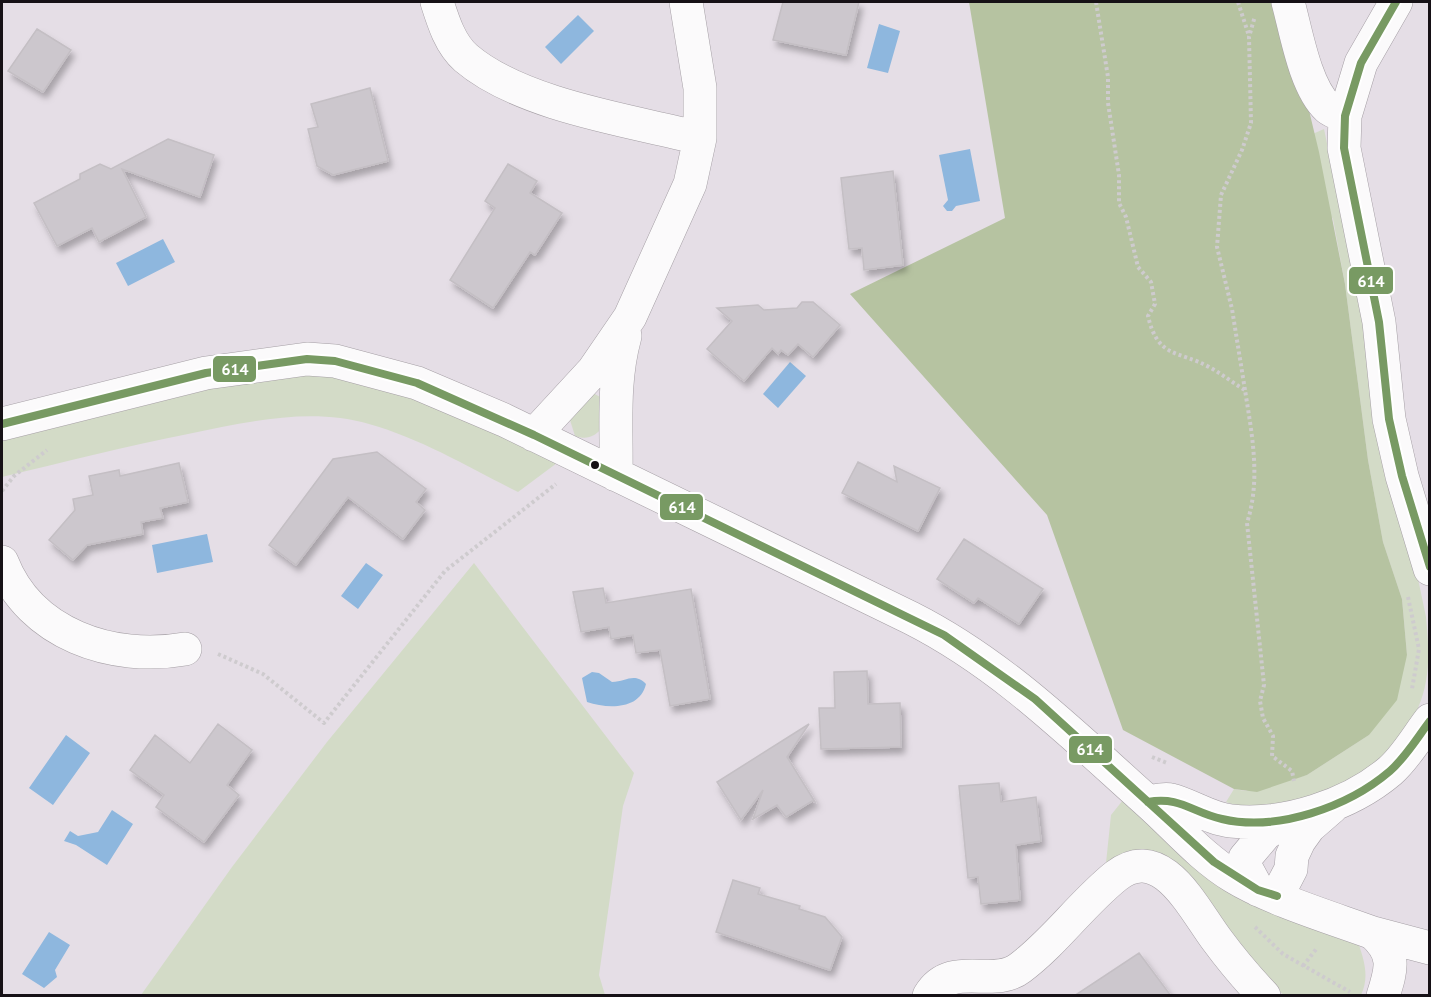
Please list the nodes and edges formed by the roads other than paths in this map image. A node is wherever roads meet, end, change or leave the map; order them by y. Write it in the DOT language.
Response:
graph roads {
  1 [pos="437,2"];
  2 [pos="686,2"];
  3 [pos="1396,2"];
  4 [pos="1273,3"];
  5 [pos="1345,116"];
  6 [pos="700,138"];
  7 [pos="630,317"];
  8 [pos="2,424"];
  9 [pos="534,435"];
  10 [pos="616,475"];
  11 [pos="2,562"];
  12 [pos="1430,569"];
  13 [pos="185,649"];
  14 [pos="1430,720"];
  15 [pos="1148,802"];
  16 [pos="1335,803"];
  17 [pos="1298,815"];
  18 [pos="1267,893"];
  19 [pos="1373,933"];
  20 [pos="1430,948"];
  21 [pos="1010,985"];
  22 [pos="929,996"];
  23 [pos="1264,996"];
  24 [pos="1383,996"];
  1 -- 6 [label="street"];
  2 -- 6 [label="street"];
  3 -- 5 [label="street"];
  4 -- 5 [label="street"];
  5 -- 12 [label="street"];
  6 -- 7 [label="street"];
  7 -- 9 [label="street"];
  7 -- 10 [label="street"];
  8 -- 9 [label="street"];
  9 -- 10 [label="street"];
  10 -- 15 [label="street"];
  11 -- 13 [label="street"];
  14 -- 16 [label="street"];
  15 -- 17 [label="street"];
  15 -- 18 [label="street"];
  16 -- 17 [label="street"];
  16 -- 18 [label="street"];
  17 -- 18 [label="street"];
  18 -- 19 [label="street"];
  19 -- 20 [label="street"];
  19 -- 24 [label="street"];
  21 -- 22 [label="street"];
  21 -- 23 [label="street"];
}
